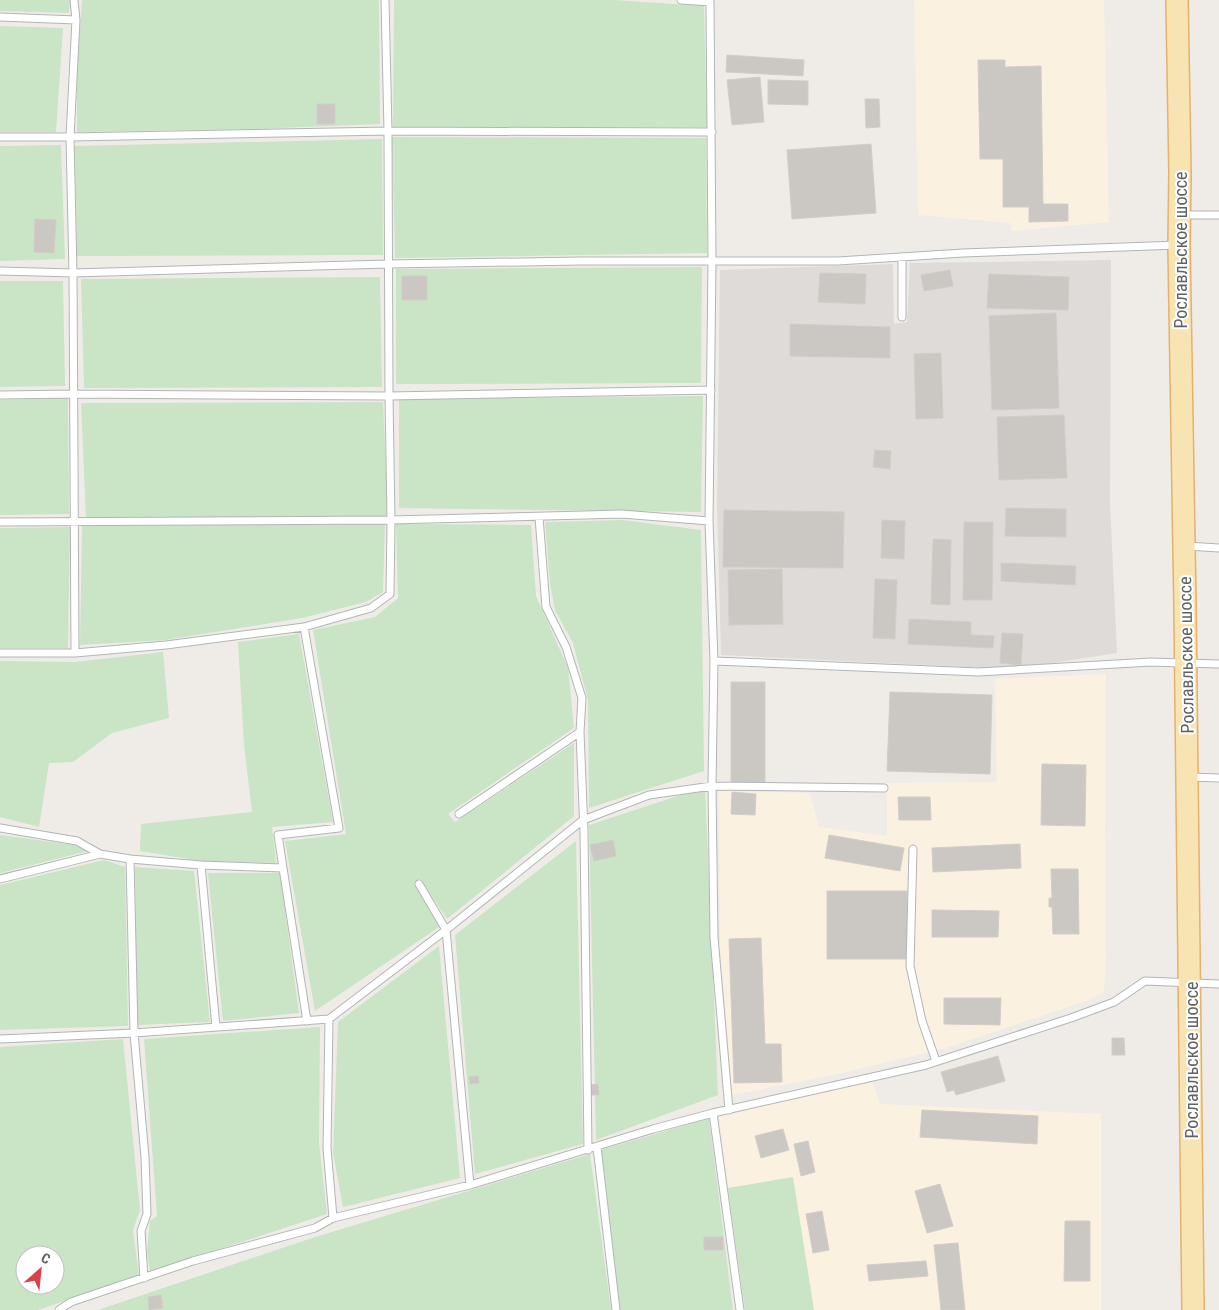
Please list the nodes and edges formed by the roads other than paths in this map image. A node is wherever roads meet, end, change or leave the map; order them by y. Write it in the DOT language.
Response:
graph roads {
  1 [pos="74,0"];
  2 [pos="384,0"];
  3 [pos="682,0"];
  4 [pos="1177,0"];
  5 [pos="711,1"];
  6 [pos="0,18"];
  7 [pos="76,20"];
  8 [pos="388,131"];
  9 [pos="712,132"];
  10 [pos="0,137"];
  11 [pos="70,137"];
  12 [pos="1179,215"];
  13 [pos="1219,215"];
  14 [pos="1179,245"];
  15 [pos="902,258"];
  16 [pos="712,260"];
  17 [pos="388,264"];
  18 [pos="0,271"];
  19 [pos="73,273"];
  20 [pos="902,317"];
  21 [pos="711,390"];
  22 [pos="74,394"];
  23 [pos="0,395"];
  24 [pos="389,396"];
  25 [pos="539,517"];
  26 [pos="391,520"];
  27 [pos="74,521"];
  28 [pos="709,521"];
  29 [pos="0,522"];
  30 [pos="1184,546"];
  31 [pos="1219,548"];
  32 [pos="304,627"];
  33 [pos="0,653"];
  34 [pos="75,653"];
  35 [pos="714,661"];
  36 [pos="1185,664"];
  37 [pos="1219,664"];
  38 [pos="580,732"];
  39 [pos="1187,777"];
  40 [pos="1219,778"];
  41 [pos="712,786"];
  42 [pos="884,788"];
  43 [pos="459,814"];
  44 [pos="583,820"];
  45 [pos="0,828"];
  46 [pos="913,850"];
  47 [pos="100,854"];
  48 [pos="130,859"];
  49 [pos="201,866"];
  50 [pos="283,868"];
  51 [pos="0,879"];
  52 [pos="419,884"];
  53 [pos="446,930"];
  54 [pos="1190,982"];
  55 [pos="1219,984"];
  56 [pos="328,1019"];
  57 [pos="307,1021"];
  58 [pos="216,1027"];
  59 [pos="134,1033"];
  60 [pos="0,1039"];
  61 [pos="936,1061"];
  62 [pos="729,1110"];
  63 [pos="713,1113"];
  64 [pos="597,1147"];
  65 [pos="588,1150"];
  66 [pos="470,1185"];
  67 [pos="333,1218"];
  68 [pos="144,1278"];
  69 [pos="59,1310"];
  70 [pos="616,1310"];
  71 [pos="740,1310"];
  72 [pos="1193,1310"];
  1 -- 7 [label="lane"];
  2 -- 8 [label="lane"];
  3 -- 5 [label="lane"];
  4 -- 12 [label="main road, Рославльское шоссе"];
  5 -- 9 [label="lane"];
  6 -- 7 [label="lane"];
  7 -- 11 [label="lane"];
  8 -- 9 [label="lane"];
  8 -- 11 [label="lane"];
  8 -- 17 [label="lane"];
  9 -- 16 [label="lane"];
  10 -- 11 [label="lane"];
  11 -- 19 [label="lane"];
  12 -- 13 [label="lane"];
  12 -- 14 [label="main road, Рославльское шоссе"];
  14 -- 15 [label="lane"];
  14 -- 30 [label="main road, Рославльское шоссе"];
  15 -- 16 [label="lane"];
  15 -- 20 [label="lane"];
  16 -- 17 [label="lane"];
  16 -- 21 [label="lane"];
  17 -- 19 [label="lane"];
  17 -- 24 [label="lane"];
  18 -- 19 [label="lane"];
  19 -- 22 [label="lane"];
  21 -- 24 [label="lane"];
  21 -- 28 [label="lane"];
  22 -- 23 [label="lane"];
  22 -- 24 [label="lane"];
  22 -- 27 [label="lane"];
  24 -- 26 [label="lane"];
  25 -- 26 [label="lane"];
  25 -- 28 [label="lane"];
  25 -- 38 [label="lane"];
  26 -- 27 [label="lane"];
  26 -- 32 [label="lane"];
  27 -- 29 [label="lane"];
  27 -- 34 [label="lane"];
  28 -- 35 [label="lane"];
  30 -- 31 [label="lane"];
  30 -- 36 [label="main road, Рославльское шоссе"];
  32 -- 34 [label="lane"];
  32 -- 50 [label="lane"];
  33 -- 34 [label="lane"];
  35 -- 36 [label="lane"];
  35 -- 41 [label="lane"];
  36 -- 37 [label="lane"];
  36 -- 39 [label="main road, Рославльское шоссе"];
  38 -- 43 [label="lane"];
  38 -- 44 [label="lane"];
  39 -- 40 [label="lane"];
  39 -- 54 [label="main road, Рославльское шоссе"];
  41 -- 42 [label="lane"];
  41 -- 44 [label="lane"];
  41 -- 62 [label="lane"];
  44 -- 53 [label="lane"];
  44 -- 65 [label="lane"];
  45 -- 47 [label="lane"];
  46 -- 61 [label="lane"];
  47 -- 48 [label="lane"];
  47 -- 51 [label="lane"];
  48 -- 49 [label="lane"];
  48 -- 59 [label="lane"];
  49 -- 50 [label="lane"];
  49 -- 58 [label="lane"];
  50 -- 57 [label="lane"];
  52 -- 53 [label="lane"];
  53 -- 56 [label="lane"];
  53 -- 66 [label="lane"];
  54 -- 55 [label="lane"];
  54 -- 61 [label="lane"];
  54 -- 72 [label="main road, Рославльское шоссе"];
  56 -- 57 [label="lane"];
  56 -- 67 [label="lane"];
  57 -- 58 [label="lane"];
  58 -- 59 [label="lane"];
  59 -- 60 [label="lane"];
  59 -- 68 [label="lane"];
  61 -- 62 [label="lane"];
  62 -- 63 [label="lane"];
  63 -- 64 [label="lane"];
  63 -- 71 [label="lane"];
  64 -- 65 [label="lane"];
  64 -- 70 [label="lane"];
  65 -- 66 [label="lane"];
  66 -- 67 [label="lane"];
  67 -- 68 [label="lane"];
  68 -- 69 [label="lane"];
}
